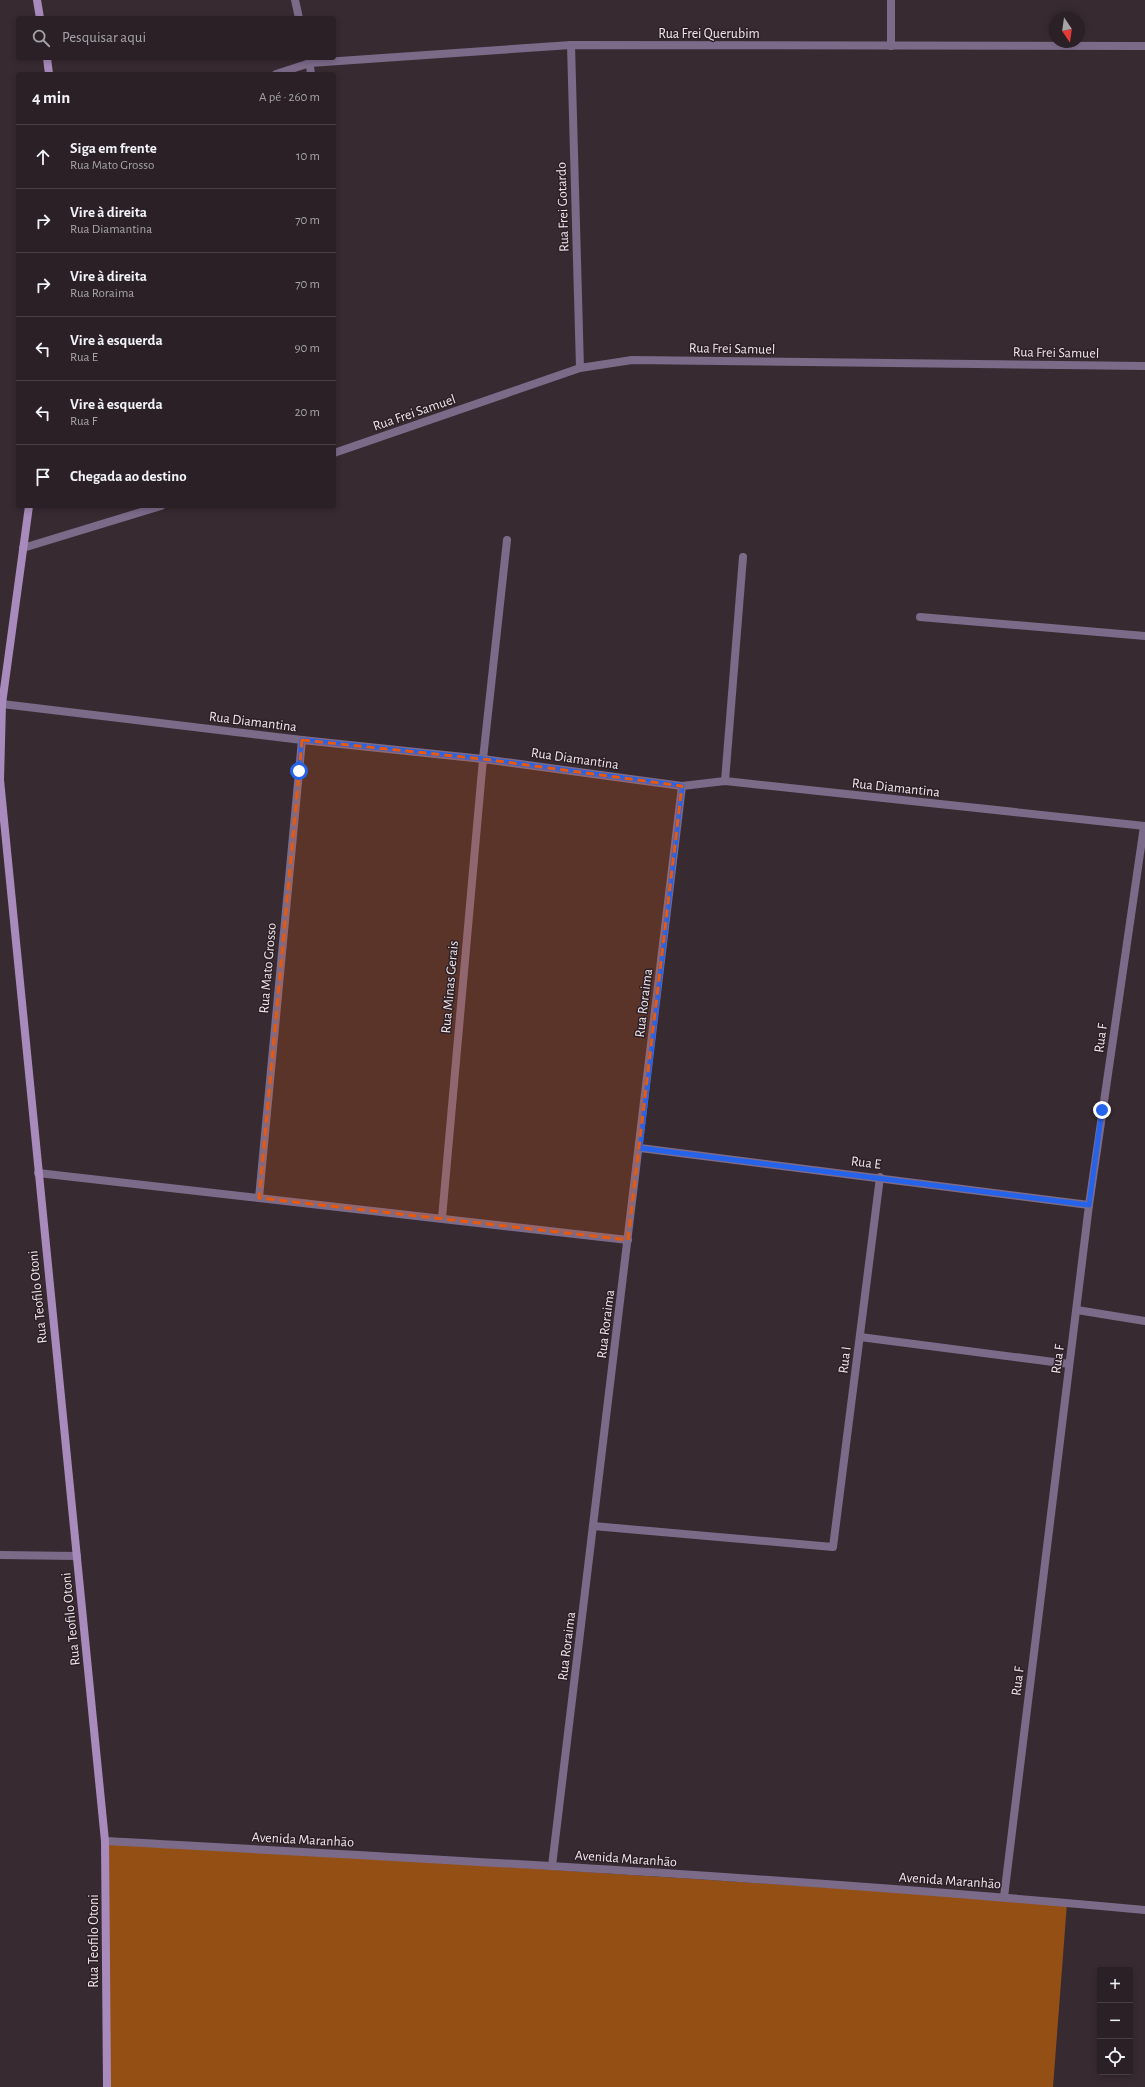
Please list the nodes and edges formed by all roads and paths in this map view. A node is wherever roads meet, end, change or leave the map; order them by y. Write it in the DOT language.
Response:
graph roads {
  1 [pos="37,0"];
  2 [pos="295,0"];
  3 [pos="891,0"];
  4 [pos="40,16"];
  5 [pos="299,16"];
  6 [pos="571,45"];
  7 [pos="891,46"];
  8 [pos="1145,46"];
  9 [pos="336,59"];
  10 [pos="47,60"];
  11 [pos="326,60"];
  12 [pos="310,61"];
  13 [pos="49,72"];
  14 [pos="281,72"];
  15 [pos="311,72"];
  16 [pos="1145,366"];
  17 [pos="580,368"];
  18 [pos="336,452"];
  19 [pos="29,508"];
  20 [pos="154,508"];
  21 [pos="507,540"];
  22 [pos="23,548"];
  23 [pos="743,557"];
  24 [pos="920,617"];
  25 [pos="1145,636"];
  26 [pos="2,704"];
  27 [pos="302,740"];
  28 [pos="483,759"];
  29 [pos="725,781"];
  30 [pos="682,786"];
  31 [pos="1144,826"];
  32 [pos="640,1148"];
  33 [pos="38,1173"];
  34 [pos="880,1177"];
  35 [pos="259,1198"];
  36 [pos="1089,1205"];
  37 [pos="442,1218"];
  38 [pos="628,1240"];
  39 [pos="1077,1310"];
  40 [pos="1145,1321"];
  41 [pos="860,1337"];
  42 [pos="1069,1364"];
  43 [pos="593,1526"];
  44 [pos="0,1555"];
  45 [pos="77,1556"];
  46 [pos="105,1840"];
  47 [pos="552,1866"];
  48 [pos="1004,1897"];
  49 [pos="1145,1910"];
  50 [pos="107,2087"];
  1 -- 4 [label="street"];
  2 -- 5 [label="street"];
  3 -- 7 [label="street"];
  6 -- 7 [label="street, Rua Frei Querubim"];
  6 -- 9 [label="street, Rua Frei Querubim"];
  6 -- 17 [label="street, Rua Frei Gotardo"];
  7 -- 8 [label="street, Rua Frei Querubim"];
  10 -- 13 [label="street"];
  11 -- 12 [label="street, Rua Frei Querubim"];
  12 -- 14 [label="street, Rua Frei Querubim"];
  12 -- 15 [label="street"];
  16 -- 17 [label="street, Rua Frei Samuel"];
  17 -- 18 [label="street, Rua Frei Samuel"];
  19 -- 22 [label="street, Rua Teofilo Otoni"];
  20 -- 22 [label="street"];
  21 -- 28 [label="street, Rua Minas Gerais"];
  22 -- 26 [label="street, Rua Teofilo Otoni"];
  23 -- 29 [label="street"];
  24 -- 25 [label="street"];
  26 -- 27 [label="street, Rua Diamantina"];
  26 -- 33 [label="street, Rua Teofilo Otoni"];
  27 -- 28 [label="street, Rua Diamantina"];
  27 -- 35 [label="street, Rua Mato Grosso"];
  28 -- 30 [label="street, Rua Diamantina"];
  28 -- 37 [label="street, Rua Minas Gerais"];
  29 -- 30 [label="street, Rua Diamantina"];
  29 -- 31 [label="street, Rua Diamantina"];
  30 -- 32 [label="street, Rua Roraima"];
  31 -- 36 [label="street, Rua F"];
  32 -- 34 [label="street, Rua E"];
  32 -- 38 [label="street, Rua Roraima"];
  33 -- 35 [label="street"];
  33 -- 45 [label="street, Rua Teofilo Otoni"];
  34 -- 36 [label="street, Rua E"];
  34 -- 41 [label="street, Rua I"];
  35 -- 37 [label="street"];
  36 -- 39 [label="street, Rua F"];
  37 -- 38 [label="street"];
  38 -- 43 [label="street, Rua Roraima"];
  39 -- 40 [label="street"];
  39 -- 42 [label="street, Rua F"];
  41 -- 42 [label="street"];
  41 -- 43 [label="street, Rua I"];
  42 -- 48 [label="street, Rua F"];
  43 -- 47 [label="street, Rua Roraima"];
  44 -- 45 [label="street"];
  45 -- 46 [label="street, Rua Teofilo Otoni"];
  46 -- 47 [label="street, Avenida Maranhão"];
  46 -- 50 [label="street, Rua Teofilo Otoni"];
  47 -- 48 [label="street, Avenida Maranhão"];
  48 -- 49 [label="street, Avenida Maranhão"];
}
